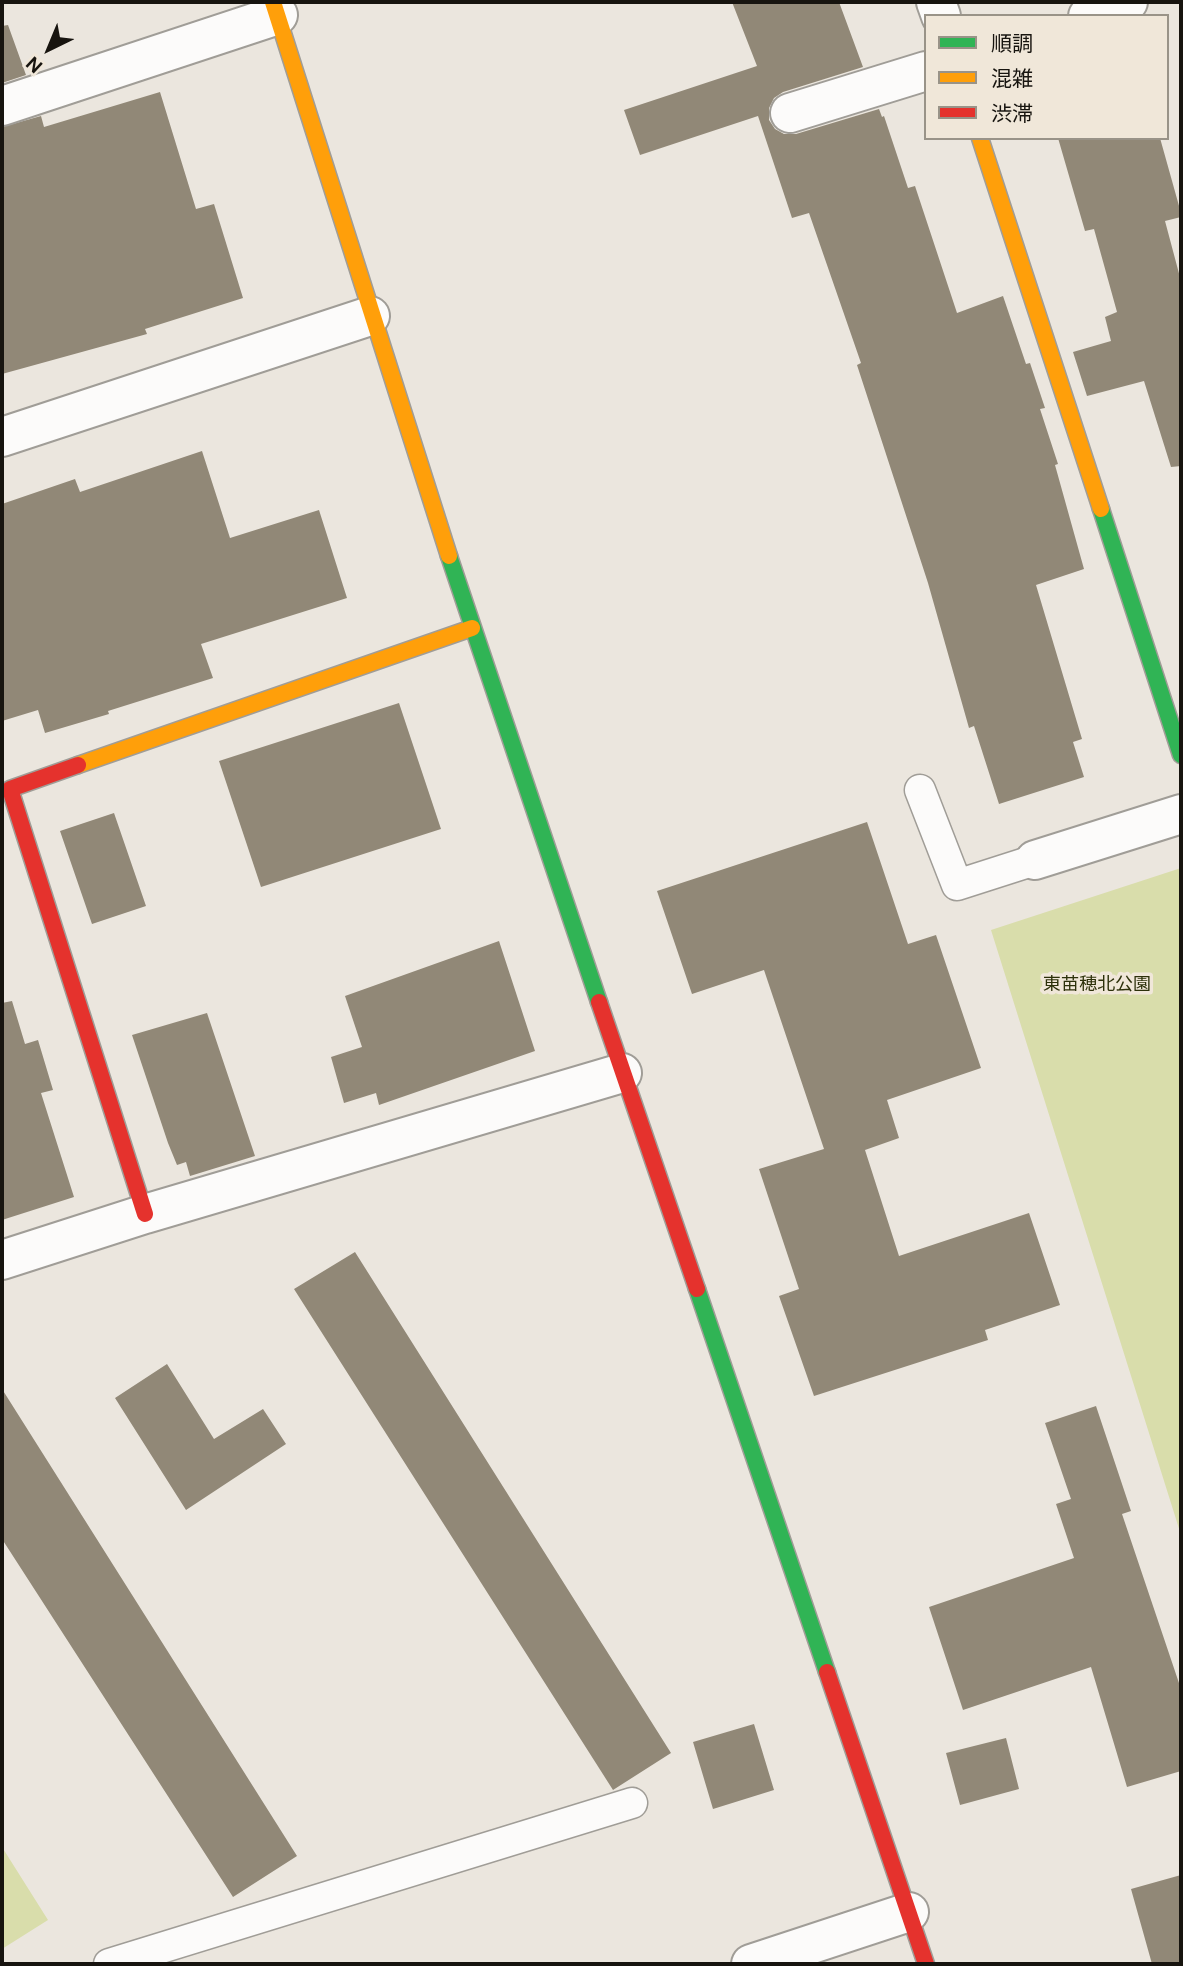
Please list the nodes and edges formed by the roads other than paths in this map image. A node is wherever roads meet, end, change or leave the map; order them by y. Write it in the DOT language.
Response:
graph roads {
  1 [pos="1128,2"];
  2 [pos="275,8"];
  3 [pos="1094,14"];
  4 [pos="924,72"];
  5 [pos="2,106"];
  6 [pos="790,113"];
  7 [pos="982,140"];
  8 [pos="370,316"];
  9 [pos="2,437"];
  10 [pos="472,628"];
  11 [pos="1181,755"];
  12 [pos="920,790"];
  13 [pos="1181,814"];
  14 [pos="1035,860"];
  15 [pos="622,1073"];
  16 [pos="145,1214"];
  17 [pos="2,1260"];
  18 [pos="632,1802"];
  19 [pos="909,1912"];
  20 [pos="109,1964"];
  21 [pos="751,1964"];
  22 [pos="926,1964"];
  1 -- 3 [label="street"];
  2 -- 5 [label="street"];
  2 -- 8 [label="street"];
  4 -- 6 [label="street"];
  7 -- 11 [label="street"];
  8 -- 9 [label="street"];
  8 -- 10 [label="street"];
  10 -- 15 [label="street"];
  10 -- 16 [label="street"];
  12 -- 14 [label="lane"];
  13 -- 14 [label="street"];
  15 -- 16 [label="street"];
  15 -- 19 [label="street"];
  16 -- 17 [label="street"];
  18 -- 20 [label="lane"];
  19 -- 21 [label="street"];
  19 -- 22 [label="street"];
}
